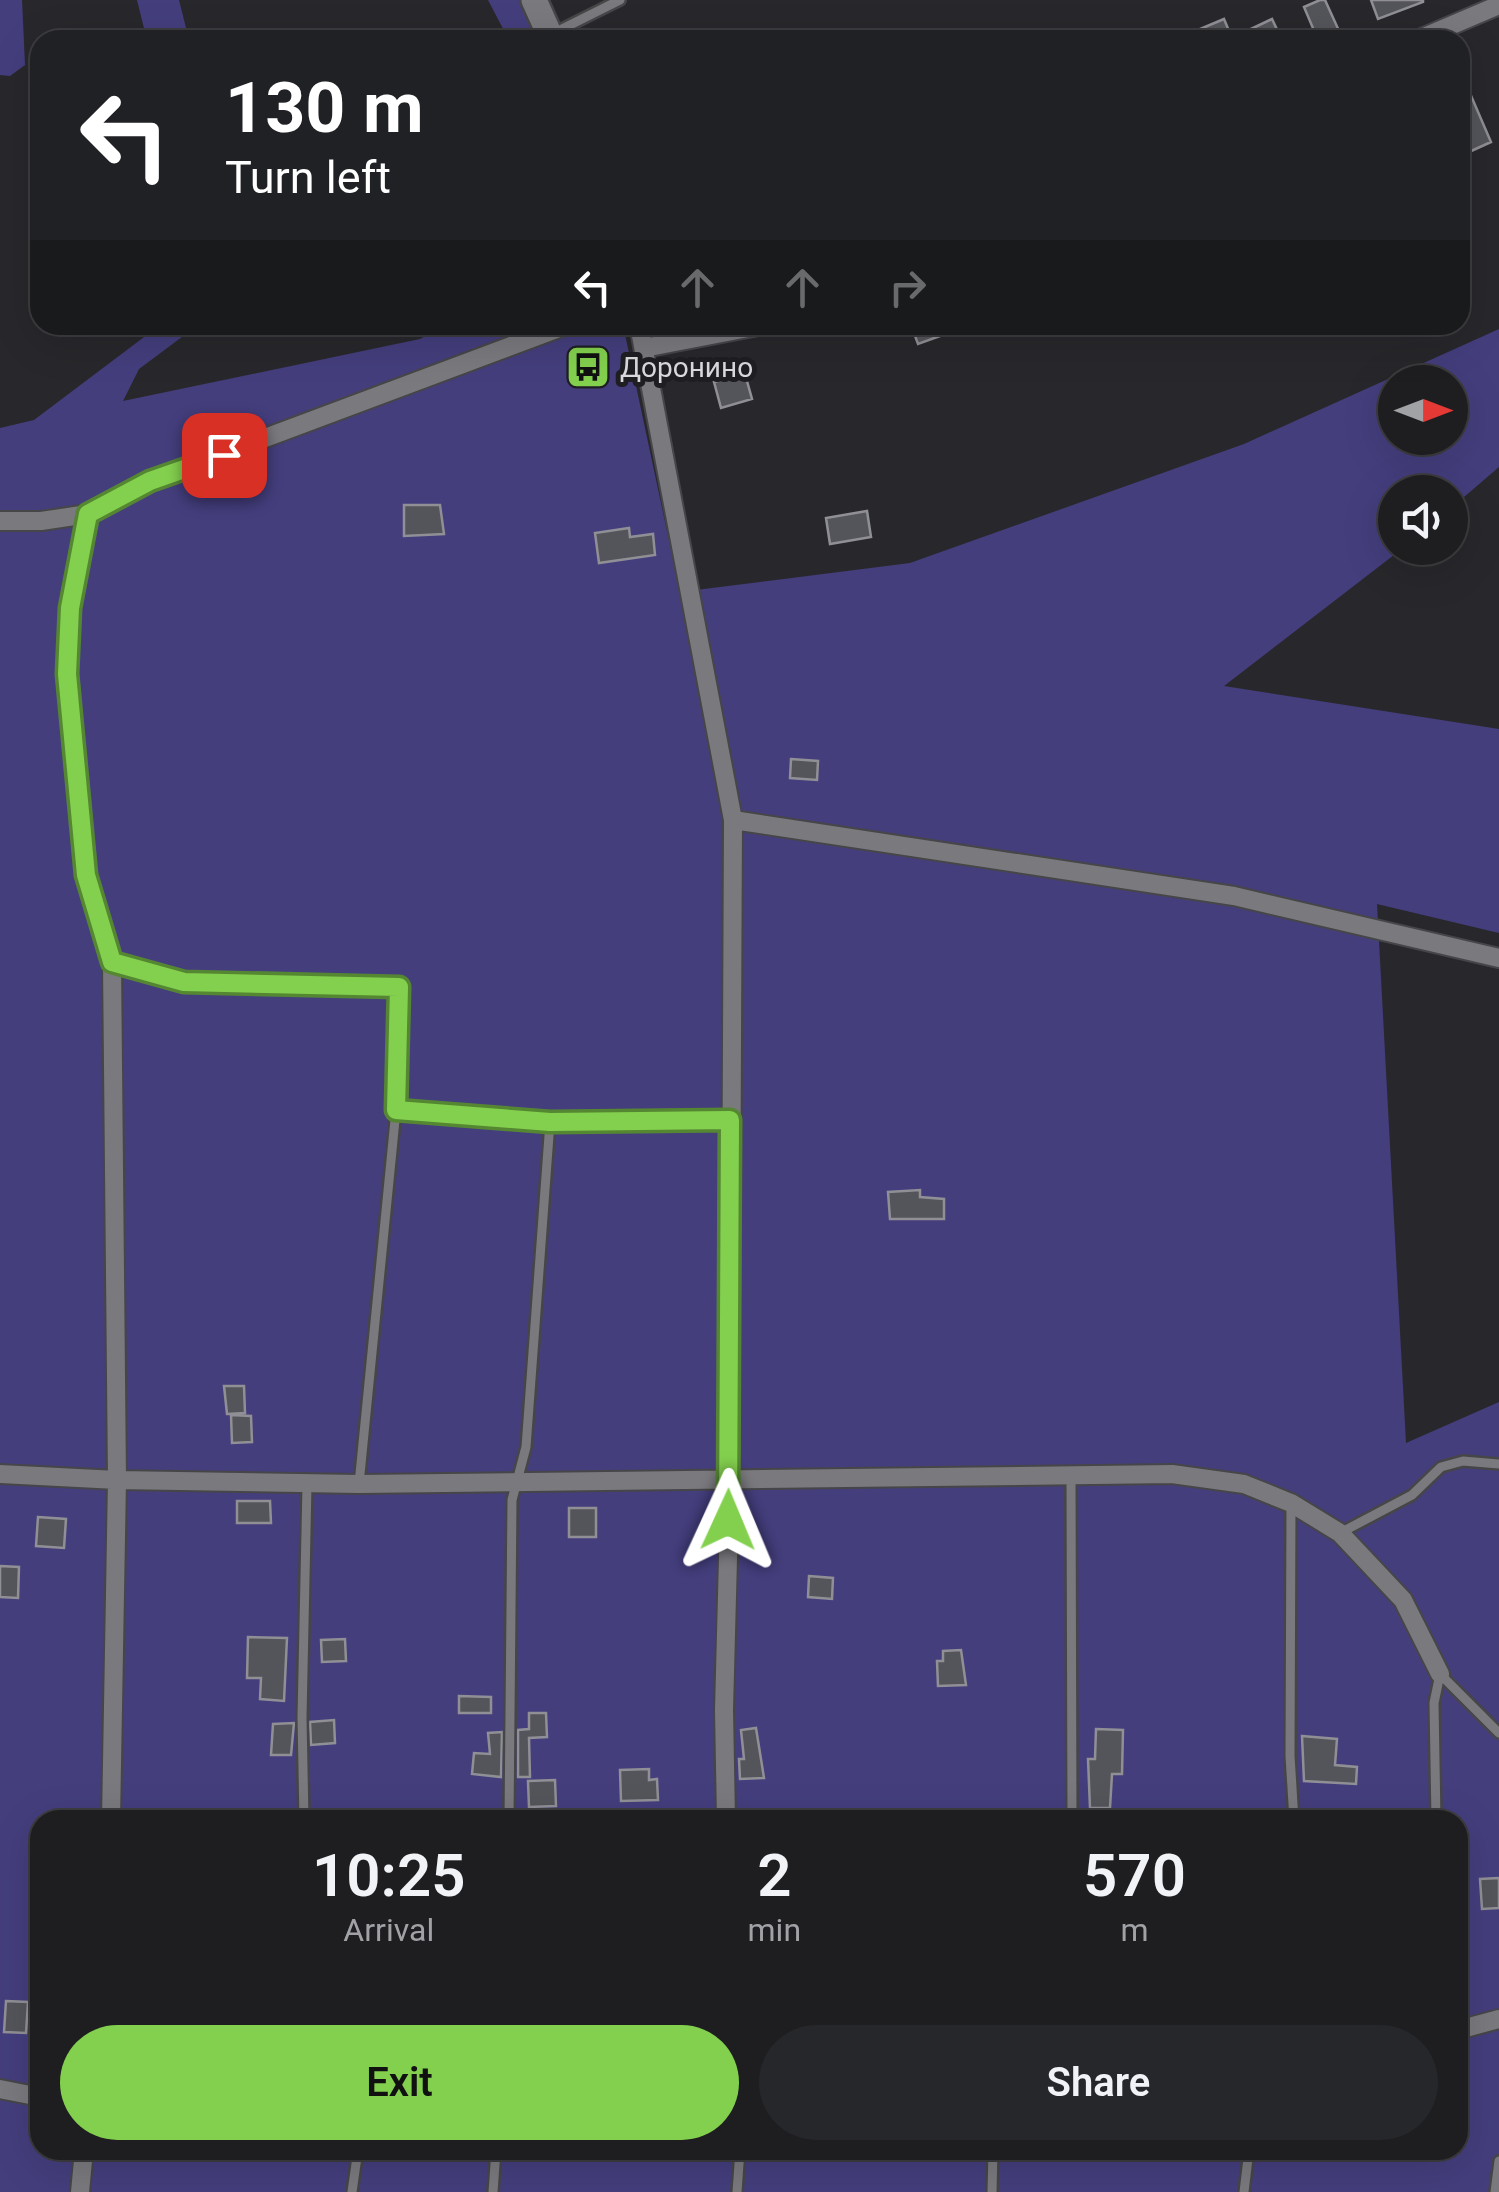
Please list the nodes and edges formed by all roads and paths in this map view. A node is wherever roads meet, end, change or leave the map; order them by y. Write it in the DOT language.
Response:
graph roads {
  1 [pos="534,0"];
  2 [pos="620,0"];
  3 [pos="1499,5"];
  4 [pos="547,30"];
  5 [pos="566,30"];
  6 [pos="1440,30"];
  7 [pos="540,335"];
  8 [pos="641,335"];
  9 [pos="711,335"];
  10 [pos="644,348"];
  11 [pos="88,514"];
  12 [pos="0,522"];
  13 [pos="733,820"];
  14 [pos="1499,958"];
  15 [pos="112,962"];
  16 [pos="396,1110"];
  17 [pos="730,1120"];
  18 [pos="550,1122"];
  19 [pos="1499,1464"];
  20 [pos="0,1474"];
  21 [pos="1071,1476"];
  22 [pos="117,1480"];
  23 [pos="307,1482"];
  24 [pos="730,1482"];
  25 [pos="516,1483"];
  26 [pos="359,1484"];
  27 [pos="1291,1503"];
  28 [pos="1340,1533"];
  29 [pos="1440,1674"];
  30 [pos="1499,1733"];
  31 [pos="110,1810"];
  32 [pos="304,1810"];
  33 [pos="508,1810"];
  34 [pos="726,1810"];
  35 [pos="1072,1810"];
  36 [pos="1293,1810"];
  37 [pos="1436,1810"];
  38 [pos="1499,2019"];
  39 [pos="1468,2027"];
  40 [pos="0,2089"];
  41 [pos="30,2096"];
  42 [pos="83,2160"];
  43 [pos="357,2160"];
  44 [pos="495,2160"];
  45 [pos="739,2160"];
  46 [pos="993,2160"];
  47 [pos="1248,2160"];
  48 [pos="1499,2161"];
  49 [pos="80,2192"];
  50 [pos="352,2192"];
  51 [pos="493,2192"];
  52 [pos="737,2192"];
  53 [pos="992,2192"];
  54 [pos="1244,2192"];
  55 [pos="1495,2192"];
  1 -- 4 [label="street"];
  2 -- 5 [label="lane"];
  3 -- 6 [label="street"];
  7 -- 11 [label="street"];
  8 -- 10 [label="street"];
  9 -- 10 [label="street"];
  10 -- 13 [label="street"];
  11 -- 12 [label="street"];
  11 -- 15 [label="street"];
  13 -- 14 [label="street"];
  13 -- 17 [label="street"];
  15 -- 16 [label="lane"];
  15 -- 22 [label="street"];
  16 -- 18 [label="lane"];
  16 -- 26 [label="lane"];
  17 -- 18 [label="lane"];
  17 -- 24 [label="street"];
  18 -- 25 [label="lane"];
  19 -- 28 [label="lane"];
  20 -- 22 [label="street"];
  21 -- 24 [label="street"];
  21 -- 27 [label="street"];
  21 -- 35 [label="lane"];
  22 -- 23 [label="street"];
  22 -- 31 [label="street"];
  23 -- 26 [label="street"];
  23 -- 32 [label="lane"];
  24 -- 25 [label="street"];
  24 -- 34 [label="street"];
  25 -- 26 [label="street"];
  25 -- 33 [label="lane"];
  27 -- 28 [label="street"];
  27 -- 36 [label="lane"];
  28 -- 29 [label="street"];
  29 -- 30 [label="lane"];
  29 -- 37 [label="lane"];
  38 -- 39 [label="street"];
  40 -- 41 [label="street"];
  42 -- 49 [label="street"];
  43 -- 50 [label="lane"];
  44 -- 51 [label="lane"];
  45 -- 52 [label="lane"];
  46 -- 53 [label="lane"];
  47 -- 54 [label="lane"];
  48 -- 55 [label="lane"];
}
